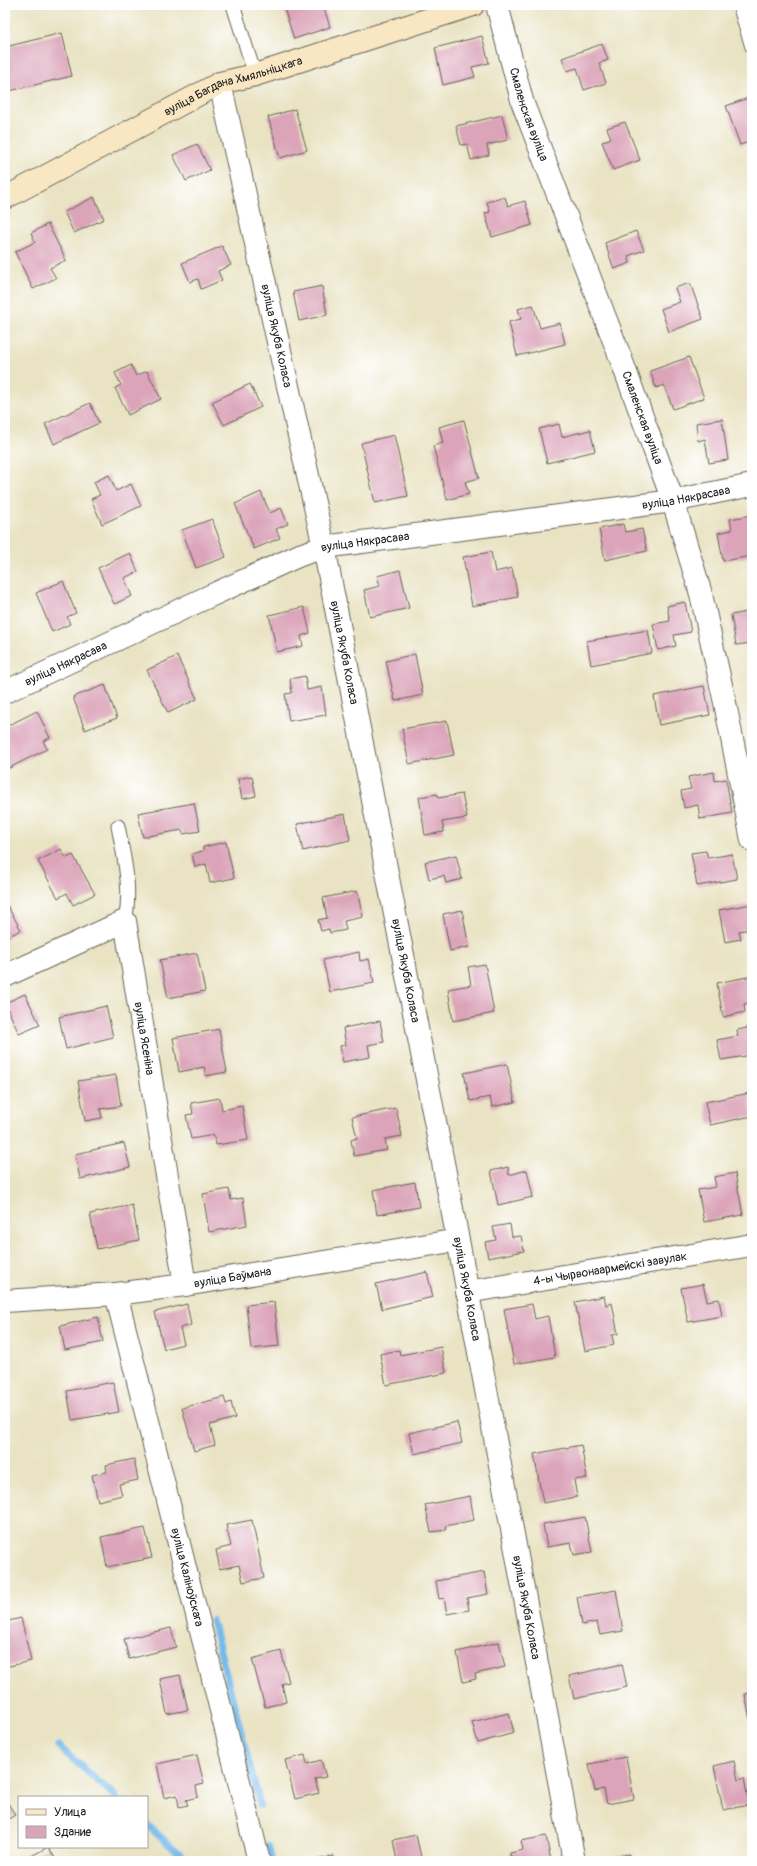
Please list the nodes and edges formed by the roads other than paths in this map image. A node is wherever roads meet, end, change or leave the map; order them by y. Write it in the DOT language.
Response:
graph roads {
  1 [pos="233,5"];
  2 [pos="473,5"];
  3 [pos="497,5"];
  4 [pos="739,5"];
  5 [pos="752,47"];
  6 [pos="255,75"];
  7 [pos="220,83"];
  8 [pos="5,198"];
  9 [pos="752,486"];
  10 [pos="673,501"];
  11 [pos="324,547"];
  12 [pos="5,692"];
  13 [pos="118,826"];
  14 [pos="752,840"];
  15 [pos="125,921"];
  16 [pos="5,976"];
  17 [pos="458,1240"];
  18 [pos="752,1245"];
  19 [pos="185,1285"];
  20 [pos="467,1292"];
  21 [pos="116,1294"];
  22 [pos="5,1300"];
  23 [pos="258,1861"];
  24 [pos="574,1861"];
  1 -- 6 [label="lane"];
  2 -- 6 [label="street, вуліца Багдана Хмяльніцкага"];
  3 -- 10 [label="street, Смаленская вуліца"];
  4 -- 5 [label="lane"];
  6 -- 7 [label="street, вуліца Багдана Хмяльніцкага"];
  7 -- 8 [label="street, вуліца Багдана Хмяльніцкага"];
  7 -- 11 [label="street, вуліца Якуба Коласа"];
  9 -- 10 [label="street, вуліца Някрасава"];
  10 -- 11 [label="street, вуліца Някрасава"];
  10 -- 14 [label="street, Смаленская вуліца"];
  11 -- 12 [label="street, вуліца Някрасава"];
  11 -- 17 [label="street, вуліца Якуба Коласа"];
  13 -- 15 [label="lane"];
  15 -- 16 [label="street"];
  15 -- 19 [label="street, вуліца Ясеніна"];
  17 -- 19 [label="street, вуліца Баўмана"];
  17 -- 20 [label="street, вуліца Якуба Коласа"];
  18 -- 20 [label="street, 4-ы Чырвонаармейскі завулак"];
  19 -- 21 [label="street, вуліца Баўмана"];
  20 -- 24 [label="street, вуліца Якуба Коласа"];
  21 -- 22 [label="street, вуліца Баўмана"];
  21 -- 23 [label="street, вуліца Каліноўскага"];
}
